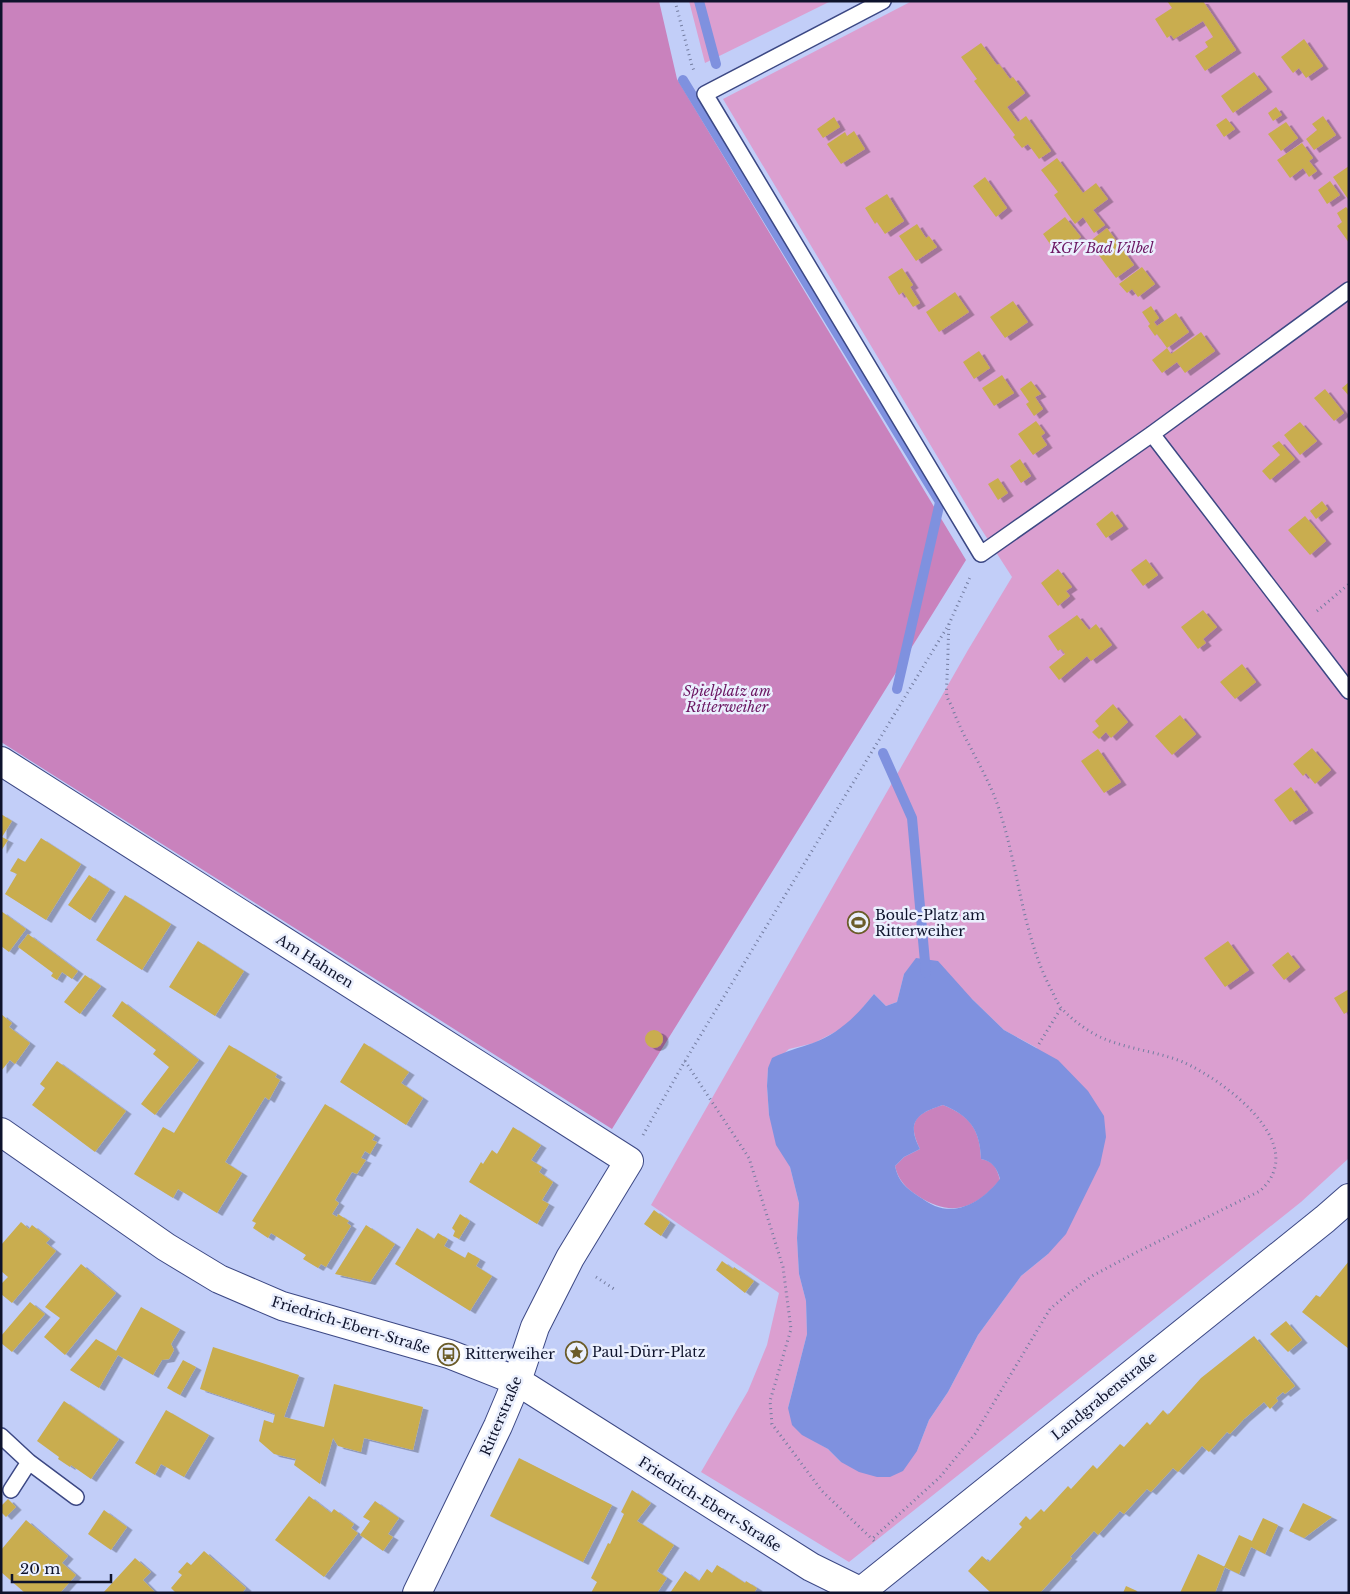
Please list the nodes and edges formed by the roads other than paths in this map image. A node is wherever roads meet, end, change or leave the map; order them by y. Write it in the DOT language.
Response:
graph roads {
  1 [pos="883,1"];
  2 [pos="1349,290"];
  3 [pos="1152,434"];
  4 [pos="1349,691"];
  5 [pos="1,761"];
  6 [pos="1,1132"];
  7 [pos="629,1161"];
  8 [pos="1349,1198"];
  9 [pos="517,1381"];
  10 [pos="1,1436"];
  11 [pos="29,1462"];
  12 [pos="11,1490"];
  13 [pos="76,1497"];
  14 [pos="861,1592"];
  15 [pos="417,1593"];
  1 -- 3 [label="lane"];
  2 -- 3 [label="lane"];
  3 -- 4 [label="lane"];
  5 -- 7 [label="street, Am Hahnen"];
  6 -- 9 [label="street, Friedrich-Ebert-Straße"];
  7 -- 9 [label="street, Ritterstraße"];
  8 -- 14 [label="street, Landgrabenstraße"];
  9 -- 14 [label="street, Friedrich-Ebert-Straße"];
  9 -- 15 [label="street, Ritterstraße"];
  10 -- 11 [label="lane"];
  11 -- 12 [label="lane"];
  11 -- 13 [label="lane"];
}
